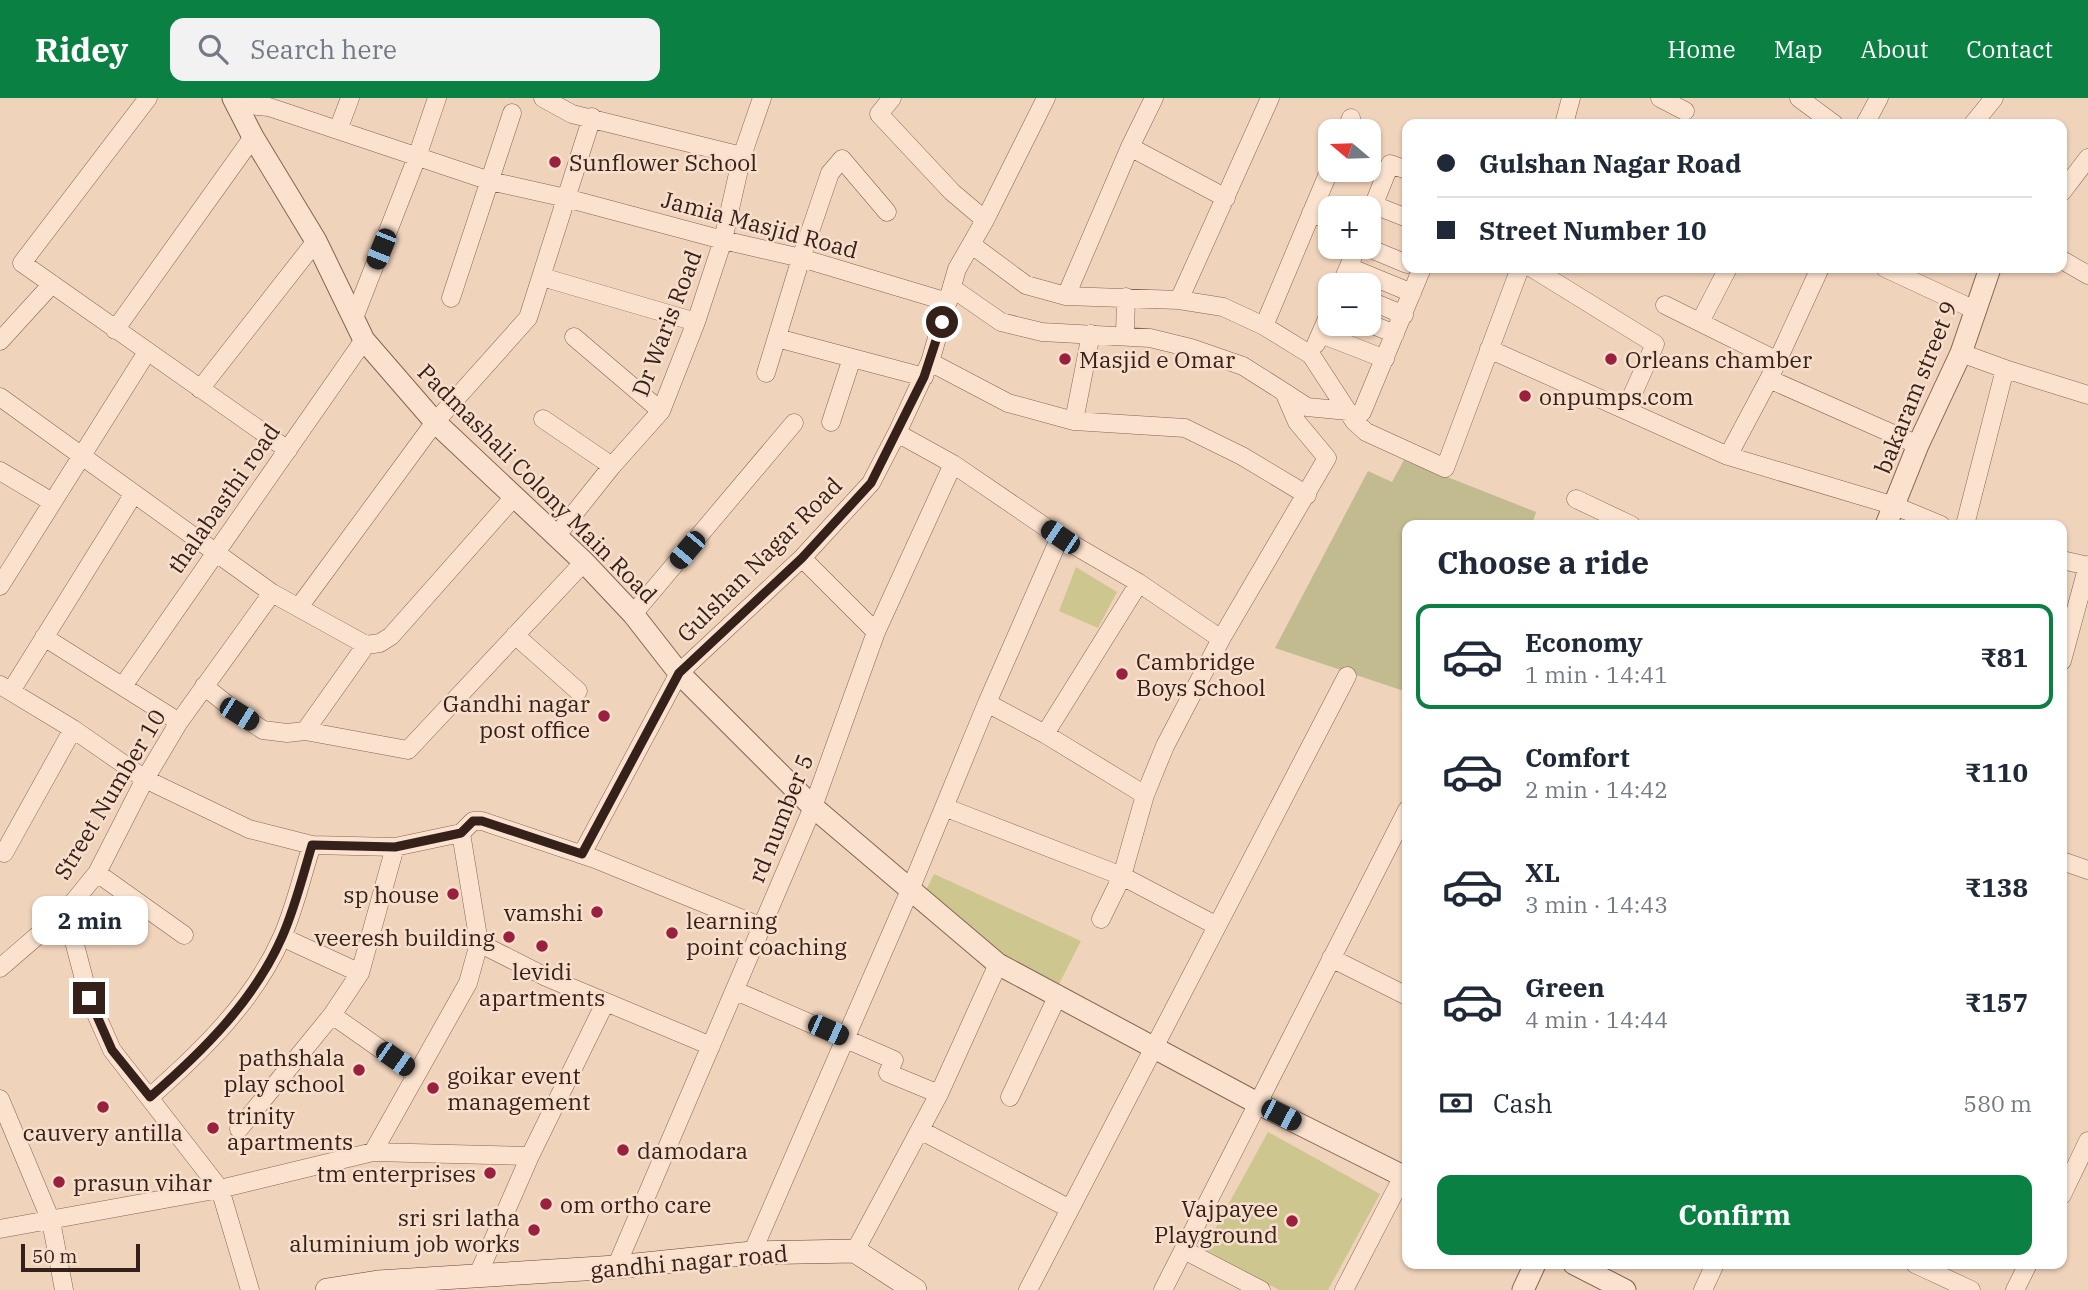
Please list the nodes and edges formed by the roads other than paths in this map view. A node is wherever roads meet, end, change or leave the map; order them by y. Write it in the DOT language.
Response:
graph roads {
  1 [pos="148,98"];
  2 [pos="350,98"];
  3 [pos="437,98"];
  4 [pos="545,98"];
  5 [pos="762,98"];
  6 [pos="892,98"];
  7 [pos="1046,98"];
  8 [pos="1154,98"];
  9 [pos="1270,98"];
  10 [pos="1571,98"];
  11 [pos="1660,98"];
  12 [pos="1879,98"];
  13 [pos="1994,98"];
  14 [pos="1802,99"];
  15 [pos="235,101"];
  16 [pos="270,103"];
  17 [pos="577,106"];
  18 [pos="1685,111"];
  19 [pos="512,113"];
  20 [pos="592,117"];
  21 [pos="1565,119"];
  22 [pos="1822,119"];
  23 [pos="1868,119"];
  24 [pos="1977,119"];
  25 [pos="338,130"];
  26 [pos="253,137"];
  27 [pos="1130,147"];
  28 [pos="417,156"];
  29 [pos="742,156"];
  30 [pos="2088,158"];
  31 [pos="1402,168"];
  32 [pos="490,181"];
  33 [pos="1324,182"];
  34 [pos="2067,185"];
  35 [pos="1377,196"];
  36 [pos="566,198"];
  37 [pos="1226,198"];
  38 [pos="887,212"];
  39 [pos="1311,213"];
  40 [pos="1381,214"];
  41 [pos="1318,216"];
  42 [pos="1402,217"];
  43 [pos="985,220"];
  44 [pos="723,240"];
  45 [pos="316,241"];
  46 [pos="972,244"];
  47 [pos="1381,253"];
  48 [pos="801,258"];
  49 [pos="1352,259"];
  50 [pos="1402,261"];
  51 [pos="2067,263"];
  52 [pos="1349,267"];
  53 [pos="1346,273"];
  54 [pos="1416,273"];
  55 [pos="1518,273"];
  56 [pos="1540,273"];
  57 [pos="1725,273"];
  58 [pos="1818,273"];
  59 [pos="1896,273"];
  60 [pos="1988,273"];
  61 [pos="2088,275"];
  62 [pos="542,276"];
  63 [pos="52,284"];
  64 [pos="1412,292"];
  65 [pos="950,295"];
  66 [pos="1066,296"];
  67 [pos="1126,297"];
  68 [pos="451,298"];
  69 [pos="1179,300"];
  70 [pos="1381,305"];
  71 [pos="1665,305"];
  72 [pos="1975,310"];
  73 [pos="1404,315"];
  74 [pos="354,318"];
  75 [pos="696,322"];
  76 [pos="1700,323"];
  77 [pos="1264,326"];
  78 [pos="1381,328"];
  79 [pos="116,330"];
  80 [pos="1091,334"];
  81 [pos="1395,334"];
  82 [pos="1125,335"];
  83 [pos="1320,336"];
  84 [pos="1326,336"];
  85 [pos="574,337"];
  86 [pos="777,338"];
  87 [pos="364,340"];
  88 [pos="0,341"];
  89 [pos="1489,349"];
  90 [pos="147,352"];
  91 [pos="1961,353"];
  92 [pos="1311,355"];
  93 [pos="852,358"];
  94 [pos="1385,359"];
  95 [pos="1776,360"];
  96 [pos="2005,369"];
  97 [pos="927,370"];
  98 [pos="766,373"];
  99 [pos="1769,379"];
  100 [pos="200,389"];
  101 [pos="1284,392"];
  102 [pos="2088,395"];
  103 [pos="0,397"];
  104 [pos="1626,409"];
  105 [pos="661,411"];
  106 [pos="1351,416"];
  107 [pos="543,419"];
  108 [pos="1074,421"];
  109 [pos="435,422"];
  110 [pos="831,422"];
  111 [pos="794,423"];
  112 [pos="897,433"];
  113 [pos="1918,445"];
  114 [pos="288,450"];
  115 [pos="1728,456"];
  116 [pos="81,457"];
  117 [pos="953,464"];
  118 [pos="612,466"];
  119 [pos="0,471"];
  120 [pos="134,495"];
  121 [pos="1307,495"];
  122 [pos="514,497"];
  123 [pos="1576,499"];
  124 [pos="52,502"];
  125 [pos="1891,515"];
  126 [pos="1620,520"];
  127 [pos="1916,520"];
  128 [pos="1966,520"];
  129 [pos="557,535"];
  130 [pos="1060,537"];
  131 [pos="217,552"];
  132 [pos="802,558"];
  133 [pos="2067,561"];
  134 [pos="584,562"];
  135 [pos="2088,566"];
  136 [pos="1139,583"];
  137 [pos="0,586"];
  138 [pos="272,593"];
  139 [pos="299,607"];
  140 [pos="633,614"];
  141 [pos="876,632"];
  142 [pos="515,635"];
  143 [pos="44,637"];
  144 [pos="1221,639"];
  145 [pos="2067,643"];
  146 [pos="366,645"];
  147 [pos="679,673"];
  148 [pos="1347,676"];
  149 [pos="123,686"];
  150 [pos="204,686"];
  151 [pos="4,690"];
  152 [pos="578,691"];
  153 [pos="987,703"];
  154 [pos="179,722"];
  155 [pos="73,729"];
  156 [pos="305,731"];
  157 [pos="1045,734"];
  158 [pos="145,779"];
  159 [pos="1145,795"];
  160 [pos="813,807"];
  161 [pos="944,807"];
  162 [pos="1402,820"];
  163 [pos="461,833"];
  164 [pos="312,845"];
  165 [pos="395,847"];
  166 [pos="4,853"];
  167 [pos="582,854"];
  168 [pos="2067,863"];
  169 [pos="2088,870"];
  170 [pos="97,873"];
  171 [pos="1122,876"];
  172 [pos="911,890"];
  173 [pos="66,911"];
  174 [pos="1101,919"];
  175 [pos="1217,926"];
  176 [pos="762,927"];
  177 [pos="184,935"];
  178 [pos="282,937"];
  179 [pos="479,943"];
  180 [pos="1331,958"];
  181 [pos="998,964"];
  182 [pos="0,968"];
  183 [pos="360,972"];
  184 [pos="736,990"];
  185 [pos="1402,994"];
  186 [pos="1058,995"];
  187 [pos="605,1003"];
  188 [pos="332,1016"];
  189 [pos="846,1038"];
  190 [pos="711,1046"];
  191 [pos="1154,1048"];
  192 [pos="416,1074"];
  193 [pos="939,1094"];
  194 [pos="150,1097"];
  195 [pos="1010,1097"];
  196 [pos="0,1099"];
  197 [pos="1259,1104"];
  198 [pos="239,1129"];
  199 [pos="920,1130"];
  200 [pos="2088,1141"];
  201 [pos="373,1152"];
  202 [pos="530,1156"];
  203 [pos="1402,1176"];
  204 [pos="1402,1183"];
  205 [pos="2067,1185"];
  206 [pos="220,1189"];
  207 [pos="1070,1209"];
  208 [pos="51,1221"];
  209 [pos="0,1229"];
  210 [pos="1184,1250"];
  211 [pos="855,1251"];
  212 [pos="752,1253"];
  213 [pos="616,1268"];
  214 [pos="1533,1269"];
  215 [pos="1584,1269"];
  216 [pos="1714,1269"];
  217 [pos="1927,1269"];
  218 [pos="2026,1269"];
  219 [pos="477,1277"];
  220 [pos="64,1290"];
  221 [pos="250,1290"];
  222 [pos="327,1290"];
  223 [pos="915,1290"];
  224 [pos="1028,1290"];
  225 [pos="1163,1290"];
  226 [pos="1261,1290"];
  227 [pos="1344,1290"];
  228 [pos="1523,1290"];
  229 [pos="1625,1290"];
  230 [pos="1703,1290"];
  231 [pos="1971,1290"];
  232 [pos="2015,1290"];
  1 -- 63 [label="street"];
  2 -- 25 [label="street"];
  3 -- 28 [label="street"];
  4 -- 17 [label="street"];
  5 -- 29 [label="street, Dr Waris Road"];
  6 -- 43 [label="street"];
  7 -- 43 [label="street, Gulshan Nagar Road"];
  8 -- 27 [label="street"];
  9 -- 37 [label="street"];
  10 -- 21 [label="street"];
  11 -- 18 [label="street"];
  12 -- 23 [label="street"];
  13 -- 24 [label="street"];
  14 -- 22 [label="street"];
  15 -- 16 [label="street, Jamia Masjid Road"];
  15 -- 26 [label="street, Padmashali Colony Main Road"];
  16 -- 25 [label="street, Jamia Masjid Road"];
  17 -- 20 [label="street"];
  19 -- 32 [label="street"];
  20 -- 29 [label="street"];
  20 -- 36 [label="street"];
  25 -- 28 [label="street, Jamia Masjid Road"];
  26 -- 45 [label="street, Padmashali Colony Main Road"];
  26 -- 79 [label="street"];
  27 -- 37 [label="street"];
  27 -- 66 [label="street"];
  28 -- 32 [label="street, Jamia Masjid Road"];
  28 -- 74 [label="street"];
  29 -- 44 [label="street, Dr Waris Road"];
  30 -- 34 [label="street"];
  31 -- 35 [label="street"];
  32 -- 36 [label="street, Jamia Masjid Road"];
  32 -- 68 [label="street"];
  33 -- 39 [label="street"];
  36 -- 44 [label="street, Jamia Masjid Road"];
  36 -- 62 [label="street"];
  37 -- 69 [label="street"];
  38 -- 48 [label="street"];
  39 -- 41 [label="street"];
  39 -- 77 [label="street"];
  40 -- 42 [label="street"];
  43 -- 46 [label="street, Gulshan Nagar Road"];
  44 -- 48 [label="street, Jamia Masjid Road"];
  44 -- 75 [label="street, Dr Waris Road"];
  45 -- 74 [label="street, Padmashali Colony Main Road"];
  45 -- 100 [label="street"];
  46 -- 65 [label="street, Gulshan Nagar Road"];
  46 -- 66 [label="street"];
  47 -- 50 [label="street"];
  48 -- 65 [label="street, Jamia Masjid Road"];
  48 -- 86 [label="street"];
  49 -- 52 [label="street"];
  51 -- 61 [label="street"];
  52 -- 53 [label="street"];
  52 -- 64 [label="street"];
  54 -- 64 [label="street"];
  55 -- 89 [label="street"];
  56 -- 104 [label="street"];
  57 -- 76 [label="street"];
  58 -- 95 [label="street"];
  59 -- 72 [label="street"];
  60 -- 72 [label="street, bakaram street 9"];
  62 -- 75 [label="street"];
  62 -- 109 [label="street"];
  63 -- 79 [label="street"];
  63 -- 88 [label="street"];
  64 -- 73 [label="street"];
  65 -- 80 [label="street, Jamia Masjid Road"];
  65 -- 97 [label="street, Gulshan Nagar Road"];
  66 -- 67 [label="street"];
  67 -- 69 [label="street"];
  67 -- 82 [label="street"];
  69 -- 77 [label="street"];
  70 -- 73 [label="street"];
  71 -- 76 [label="street"];
  72 -- 91 [label="street, bakaram street 9"];
  73 -- 81 [label="street"];
  74 -- 87 [label="street, Padmashali Colony Main Road"];
  75 -- 105 [label="street, Dr Waris Road"];
  76 -- 95 [label="street"];
  77 -- 92 [label="street"];
  78 -- 81 [label="street"];
  79 -- 90 [label="street"];
  80 -- 82 [label="street, Jamia Masjid Road"];
  80 -- 108 [label="street"];
  81 -- 94 [label="street"];
  82 -- 101 [label="street, Jamia Masjid Road"];
  83 -- 92 [label="street"];
  84 -- 94 [label="street"];
  85 -- 105 [label="street"];
  86 -- 93 [label="street"];
  86 -- 98 [label="street"];
  87 -- 109 [label="street, Padmashali Colony Main Road"];
  87 -- 114 [label="street, thalabasthi road"];
  89 -- 104 [label="street"];
  89 -- 106 [label="street"];
  90 -- 100 [label="street"];
  90 -- 116 [label="street"];
  91 -- 96 [label="street"];
  91 -- 113 [label="street, bakaram street 9"];
  92 -- 106 [label="street"];
  93 -- 97 [label="street"];
  93 -- 110 [label="street"];
  94 -- 106 [label="street"];
  95 -- 99 [label="street"];
  96 -- 102 [label="street"];
  96 -- 128 [label="street"];
  97 -- 108 [label="street"];
  97 -- 112 [label="street, Gulshan Nagar Road"];
  99 -- 113 [label="street"];
  99 -- 115 [label="street"];
  100 -- 114 [label="street"];
  101 -- 106 [label="street, Jamia Masjid Road"];
  101 -- 121 [label="street"];
  103 -- 116 [label="street"];
  104 -- 115 [label="street"];
  105 -- 118 [label="street, Dr Waris Road"];
  107 -- 118 [label="street"];
  108 -- 121 [label="street"];
  109 -- 122 [label="street, Padmashali Colony Main Road"];
  109 -- 139 [label="street"];
  111 -- 140 [label="street"];
  112 -- 117 [label="street"];
  112 -- 132 [label="street, Gulshan Nagar Road"];
  113 -- 125 [label="street, bakaram street 9"];
  114 -- 131 [label="street, thalabasthi road"];
  115 -- 125 [label="street"];
  116 -- 120 [label="street"];
  116 -- 124 [label="street"];
  117 -- 130 [label="street"];
  117 -- 141 [label="street, rd number 5"];
  118 -- 129 [label="street, Dr Waris Road"];
  119 -- 124 [label="street"];
  120 -- 131 [label="street"];
  120 -- 143 [label="street"];
  121 -- 144 [label="street"];
  122 -- 129 [label="street, Padmashali Colony Main Road"];
  122 -- 146 [label="street"];
  123 -- 126 [label="street"];
  124 -- 137 [label="street"];
  125 -- 127 [label="street"];
  129 -- 134 [label="street, Padmashali Colony Main Road"];
  130 -- 136 [label="street"];
  130 -- 153 [label="street"];
  131 -- 138 [label="street"];
  131 -- 149 [label="street, thalabasthi road"];
  132 -- 141 [label="street"];
  132 -- 147 [label="street, Gulshan Nagar Road"];
  133 -- 135 [label="street"];
  134 -- 140 [label="street, Padmashali Colony Main Road"];
  134 -- 142 [label="street"];
  135 -- 145 [label="street"];
  136 -- 144 [label="street"];
  136 -- 157 [label="street"];
  138 -- 139 [label="street"];
  138 -- 150 [label="street, Street Number 10"];
  139 -- 146 [label="street"];
  140 -- 147 [label="street, Padmashali Colony Main Road"];
  141 -- 160 [label="street, rd number 5"];
  142 -- 152 [label="street"];
  142 -- 156 [label="street"];
  143 -- 149 [label="street"];
  143 -- 151 [label="street"];
  144 -- 159 [label="street"];
  146 -- 156 [label="street"];
  147 -- 160 [label="street, Padmashali Colony Main Road"];
  147 -- 167 [label="street, Gulshan Nagar Road"];
  148 -- 175 [label="street"];
  149 -- 154 [label="street"];
  150 -- 154 [label="street, Street Number 10"];
  150 -- 156 [label="street"];
  151 -- 155 [label="street"];
  153 -- 157 [label="street"];
  153 -- 161 [label="street"];
  154 -- 158 [label="street, Street Number 10"];
  155 -- 158 [label="street"];
  155 -- 166 [label="street"];
  157 -- 159 [label="street"];
  158 -- 164 [label="street"];
  158 -- 170 [label="street, Street Number 10"];
  159 -- 171 [label="street"];
  160 -- 172 [label="street, Padmashali Colony Main Road"];
  160 -- 176 [label="street, rd number 5"];
  161 -- 171 [label="street"];
  161 -- 172 [label="street"];
  162 -- 180 [label="street"];
  163 -- 165 [label="street"];
  163 -- 167 [label="street"];
  163 -- 179 [label="street"];
  164 -- 165 [label="street"];
  164 -- 178 [label="street"];
  165 -- 183 [label="street"];
  167 -- 176 [label="street"];
  168 -- 169 [label="street"];
  170 -- 173 [label="street, Street Number 10"];
  170 -- 177 [label="street"];
  171 -- 174 [label="street"];
  171 -- 175 [label="street"];
  172 -- 181 [label="street, Padmashali Colony Main Road"];
  172 -- 189 [label="street"];
  173 -- 182 [label="street"];
  173 -- 194 [label="street, Street Number 10"];
  175 -- 191 [label="street"];
  176 -- 184 [label="street, rd number 5"];
  178 -- 183 [label="street"];
  178 -- 194 [label="street"];
  179 -- 187 [label="street"];
  179 -- 192 [label="street"];
  180 -- 185 [label="street"];
  180 -- 197 [label="street"];
  181 -- 186 [label="street, Padmashali Colony Main Road"];
  181 -- 193 [label="street"];
  183 -- 188 [label="street"];
  184 -- 189 [label="street"];
  184 -- 190 [label="street, rd number 5"];
  186 -- 191 [label="street, Padmashali Colony Main Road"];
  186 -- 195 [label="street"];
  187 -- 190 [label="street"];
  187 -- 202 [label="street"];
  188 -- 192 [label="street"];
  188 -- 198 [label="street"];
  189 -- 193 [label="street"];
  189 -- 212 [label="street"];
  190 -- 213 [label="street, rd number 5"];
  191 -- 197 [label="street, Padmashali Colony Main Road"];
  191 -- 207 [label="street"];
  192 -- 201 [label="street"];
  193 -- 199 [label="street"];
  194 -- 206 [label="street, Street Number 10"];
  196 -- 208 [label="street"];
  197 -- 203 [label="street, Padmashali Colony Main Road"];
  197 -- 210 [label="street"];
  199 -- 207 [label="street"];
  199 -- 211 [label="street"];
  200 -- 205 [label="street"];
  201 -- 202 [label="street"];
  201 -- 206 [label="street"];
  202 -- 219 [label="street"];
  204 -- 227 [label="street"];
  206 -- 208 [label="street"];
  206 -- 221 [label="street, Street Number 10"];
  207 -- 224 [label="street"];
  208 -- 209 [label="street"];
  208 -- 220 [label="street"];
  210 -- 225 [label="street"];
  210 -- 226 [label="street"];
  211 -- 212 [label="main road, gandhi nagar road"];
  211 -- 223 [label="main road"];
  212 -- 213 [label="main road, gandhi nagar road"];
  213 -- 219 [label="main road, gandhi nagar road"];
  214 -- 228 [label="street"];
  215 -- 229 [label="street"];
  216 -- 230 [label="street"];
  217 -- 231 [label="street"];
  218 -- 232 [label="street"];
  219 -- 222 [label="main road, gandhi nagar road"];
}
